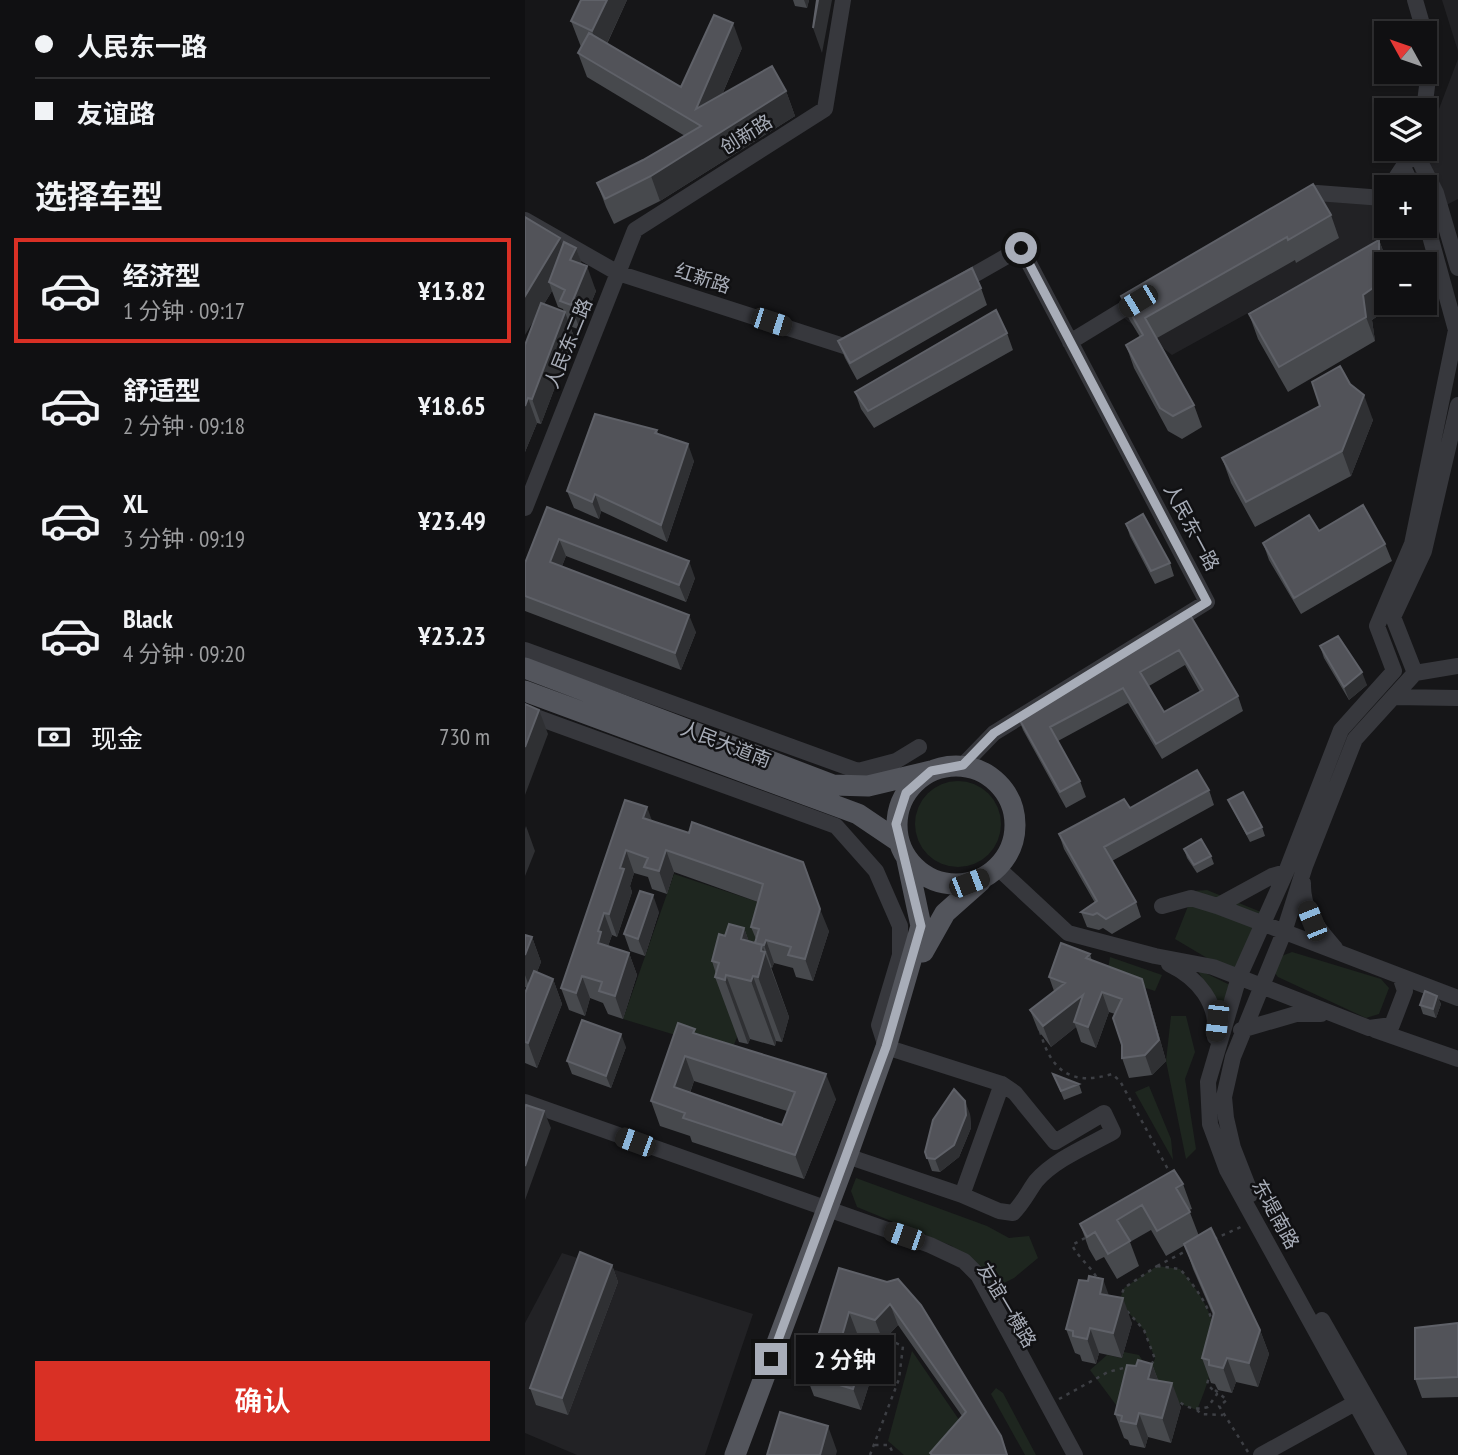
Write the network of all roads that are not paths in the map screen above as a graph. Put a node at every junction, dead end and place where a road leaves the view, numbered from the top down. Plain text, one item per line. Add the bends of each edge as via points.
1 (843, 0) edge
2 (1415, 0) edge
3 (1426, 98) edge
4 (1407, 161) edge
5 (1421, 161) edge
6 (1403, 167) junction
7 (1398, 175) edge
8 (1407, 175) edge
9 (1374, 197) edge
10 (1282, 214) edge
11 (525, 220) edge
12 (1431, 238) edge
13 (1458, 268) edge
14 (618, 273) junction
15 (1153, 292) edge
16 (940, 294) edge
17 (870, 333) edge
18 (1070, 342) junction
19 (1458, 405) edge
20 (525, 508) edge
21 (525, 650) edge
22 (1458, 666) edge
23 (525, 668) edge
24 (1415, 673) junction
25 (525, 691) edge
26 (1393, 697) junction
27 (1458, 698) edge
28 (525, 713) edge
29 (919, 747) dead end
30 (963, 765) junction
31 (931, 771) junction
32 (902, 850) junction
33 (1305, 866) junction
34 (992, 872) junction
35 (1286, 872) junction
36 (1162, 905) dead end
37 (1217, 906) junction
38 (1263, 923) junction
39 (1284, 932) junction
40 (1335, 949) junction
41 (1155, 956) junction
42 (1400, 976) junction
43 (1239, 977) junction
44 (1262, 986) junction
45 (1458, 998) edge
46 (1331, 1013) junction
47 (1369, 1028) junction
48 (1241, 1030) junction
49 (887, 1043) junction
50 (1213, 1056) junction
51 (1458, 1059) edge
52 (1002, 1084) junction
53 (525, 1102) edge
54 (847, 1156) junction
55 (962, 1195) junction
56 (826, 1213) junction
57 (1361, 1401) junction
58 (735, 1455) edge
59 (1067, 1455) edge
60 (1075, 1455) edge
61 (1261, 1455) edge
62 (1384, 1455) edge
63 (1399, 1455) edge

1 - 14 street, 创新路 via 825,109 635,230
2 - 3 street via 1431,55
4 - 6 street
5 - 13 street via 1436,193
6 - 7 street
6 - 8 street
9 - 10 street via 1317,193
11 - 14 street, 红新路
12 - 35 street, 东堤南路 via 1456,330 1412,544 1377,626 1394,671 1341,730
14 - 17 street, 红新路 via 847,346
14 - 20 street, 人民东二路
15 - 18 street
16 - 18 street, 人民东一路 via 1021,248
18 - 30 street, 人民东一路 via 1207,602 994,733
19 - 24 street via 1424,551 1393,617
21 - 29 street via 858,771 896,761
22 - 24 street
23 - 31 main road, 人民大道南 via 833,785 868,786
24 - 26 street, 东堤南路
25 - 32 main road, 人民大道南 via 858,814
26 - 27 street
26 - 33 street, 东堤南路 via 1355,739
28 - 49 street via 836,826 876,871 900,926 900,955 879,1024
30 - 31 main road
30 - 34 main road via 997,781 1015,815 1009,852
31 - 32 main road via 906,793 896,824
32 - 34 main road via 935,881 969,883
32 - 49 main road via 921,926
33 - 39 street, 东堤南路
33 - 40 street via 1303,899 1312,921
34 - 41 street via 1068,933
34 - 49 main road via 944,913 932,932
35 - 37 street
35 - 38 street, 东堤南路
36 - 37 street via 1191,898
37 - 38 street
38 - 39 street
38 - 43 street, 东堤南路
39 - 40 street
39 - 44 street, 东堤南路
40 - 42 street
41 - 43 street
41 - 50 street via 1191,975 1208,1000 1217,1021
42 - 45 street
42 - 47 street via 1405,991 1397,1017 1392,1025
43 - 44 street
43 - 50 street, 东堤南路
44 - 46 street
44 - 48 street, 东堤南路
46 - 47 street
46 - 48 street via 1296,1014
47 - 51 street
48 - 57 street, 东堤南路 via 1224,1097 1233,1148 1255,1201
49 - 52 street
49 - 54 main road
50 - 57 street, 东堤南路 via 1208,1082 1210,1124 1227,1170
52 - 55 street
52 - 55 street via 1015,1093 1055,1142 1104,1113 1113,1132 1050,1168 1013,1213 999,1212
53 - 56 street, 友谊一横路
54 - 55 street
54 - 56 main road
56 - 58 main road
56 - 59 street, 友谊一横路 via 936,1253 961,1267
56 - 60 street, 友谊一横路 via 930,1245 964,1261 978,1275
57 - 61 street
57 - 62 street, 东堤南路
57 - 63 street

